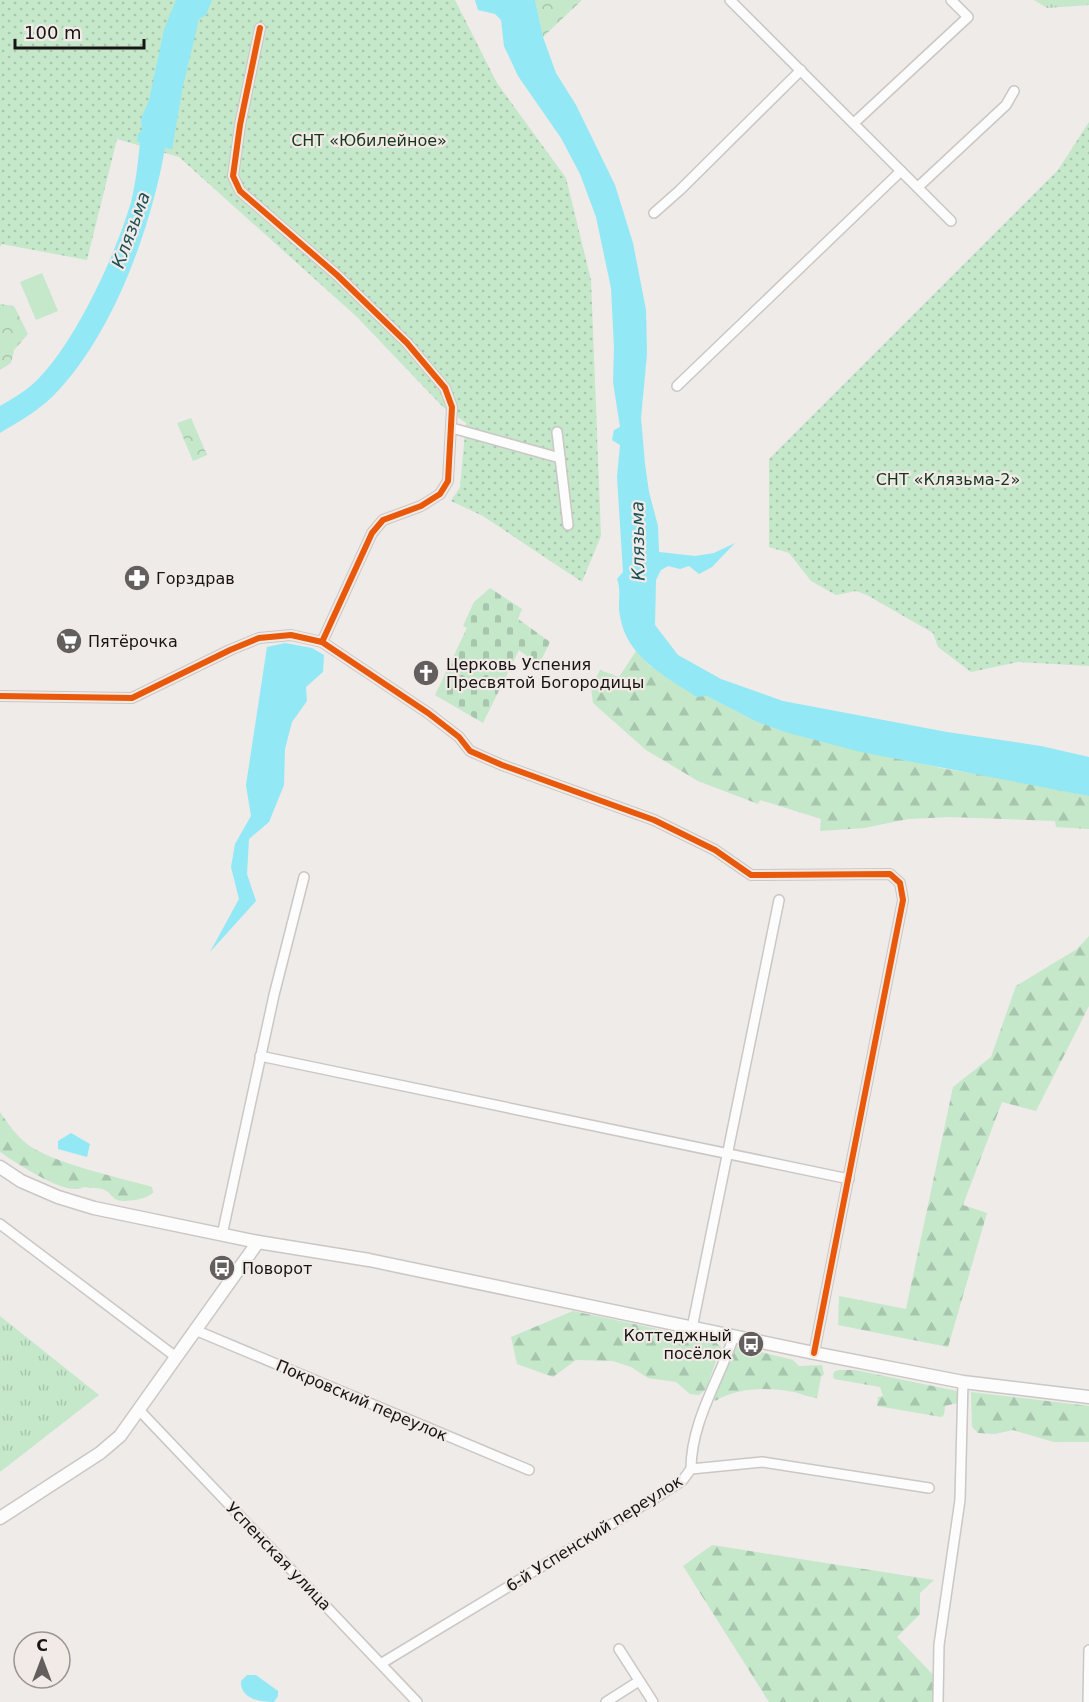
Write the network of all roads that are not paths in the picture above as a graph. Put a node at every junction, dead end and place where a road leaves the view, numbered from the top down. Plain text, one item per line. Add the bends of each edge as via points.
1 (730, 0) edge
2 (951, 0) edge
3 (260, 28) dead end
4 (801, 70) junction
5 (1014, 91) dead end
6 (854, 123) junction
7 (901, 171) junction
8 (918, 188) junction
9 (654, 213) dead end
10 (951, 221) dead end
11 (677, 386) dead end
12 (452, 428) junction
13 (556, 432) dead end
14 (560, 458) junction
15 (568, 525) dead end
16 (322, 642) junction
17 (0, 696) edge
18 (304, 877) dead end
19 (779, 900) dead end
20 (260, 1056) junction
21 (727, 1154) junction
22 (0, 1167) edge
23 (849, 1179) junction
24 (0, 1224) edge
25 (222, 1234) junction
26 (258, 1242) junction
27 (692, 1328) junction
28 (195, 1330) junction
29 (734, 1336) junction
30 (814, 1353) junction
31 (176, 1357) junction
32 (963, 1382) junction
33 (1089, 1397) edge
34 (140, 1410) junction
35 (691, 1469) junction
36 (529, 1470) dead end
37 (928, 1488) dead end
38 (0, 1518) edge
39 (619, 1649) dead end
40 (1089, 1650) edge
41 (382, 1663) junction
42 (639, 1681) junction
43 (417, 1702) edge
44 (606, 1702) edge
45 (653, 1702) edge
46 (938, 1702) edge
47 (1088, 1702) edge

1 - 4 street
2 - 6 street via 968,17
3 - 12 street via 233,176 240,191 337,275 407,344 445,388 452,407
4 - 6 street
4 - 9 street
5 - 8 street via 1006,105
6 - 7 street
7 - 8 street
7 - 11 street
8 - 10 street
12 - 14 street
12 - 16 street via 448,481 440,494 421,506 383,520 372,532
13 - 14 street
14 - 15 street
16 - 17 street via 291,635 259,638 132,698
16 - 23 street via 428,713 459,737 470,751 654,820 715,850 751,876 890,874 900,883 903,900
18 - 20 street
19 - 21 street
20 - 21 street
20 - 25 street
21 - 23 street
21 - 27 street
22 - 25 main road via 58,1197
23 - 30 street
24 - 31 street
25 - 26 main road
26 - 27 main road via 369,1260
26 - 28 main road
27 - 29 main road
28 - 31 main road
28 - 36 street, Покровский переулок
29 - 30 main road
29 - 35 street via 698,1426
30 - 32 main road
31 - 34 main road
32 - 33 main road
32 - 46 street via 960,1500 939,1645
34 - 38 main road via 111,1445
34 - 41 street, Успенская улица
35 - 37 street, 6-й Успенский переулок via 762,1462
35 - 41 street, 6-й Успенский переулок via 660,1495
39 - 42 street
40 - 47 street
41 - 43 street, Успенская улица
42 - 44 street
42 - 45 street

